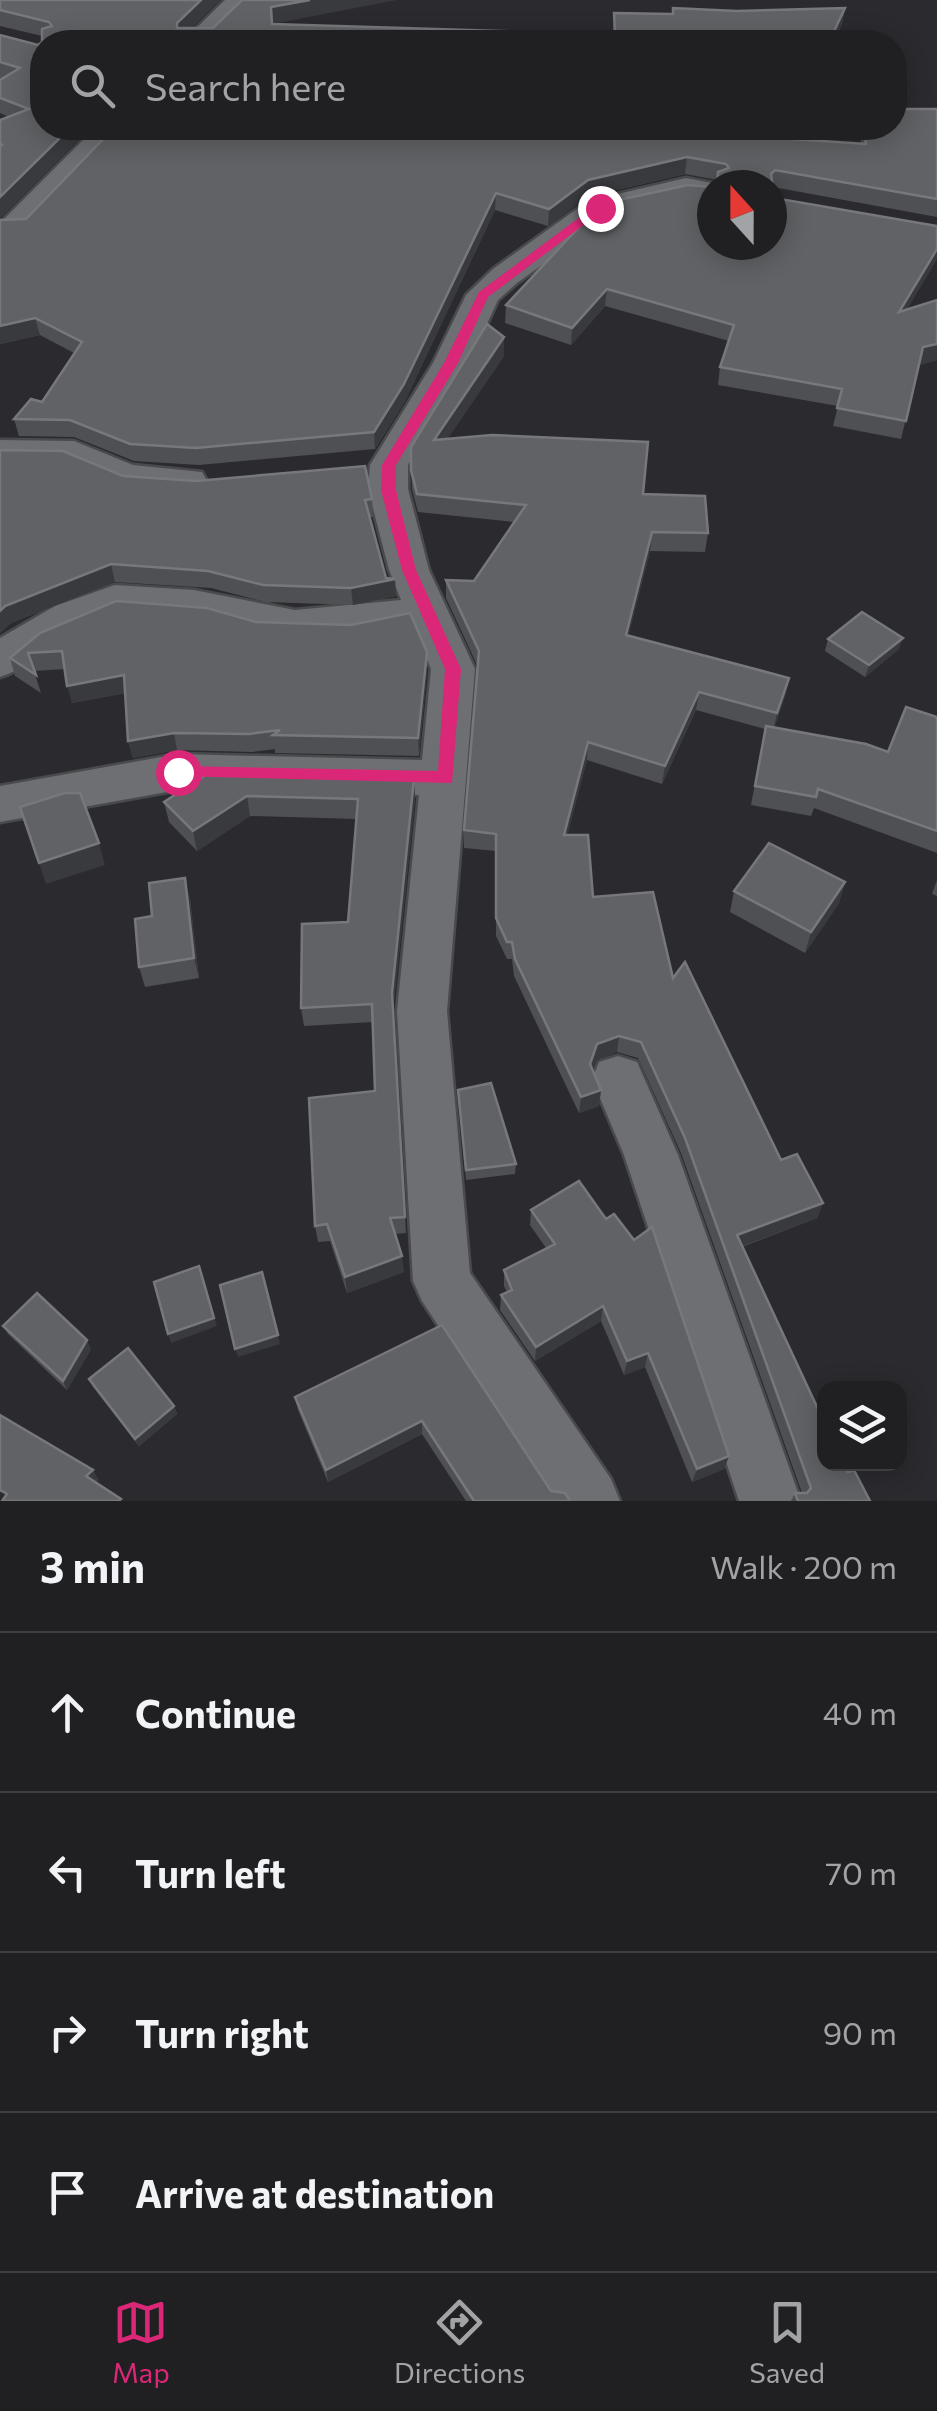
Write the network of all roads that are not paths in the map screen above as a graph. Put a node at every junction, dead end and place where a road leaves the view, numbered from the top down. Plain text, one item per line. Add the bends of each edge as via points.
1 (241, 0) edge
2 (209, 30) edge
3 (100, 140) edge
4 (697, 190) edge
5 (15, 227) edge
6 (0, 452) edge
7 (218, 480) edge
8 (426, 609) junction
9 (0, 661) edge
10 (446, 778) junction
11 (0, 804) edge
12 (618, 1079) dead end
13 (589, 1501) edge
14 (770, 1501) edge

1 - 2 street
3 - 5 street
4 - 8 street via 600,208 483,295 451,363 370,467 388,490
6 - 7 street via 74,454 127,477
8 - 9 street via 353,624 259,621 210,607 116,600 28,637
8 - 10 street via 453,669
10 - 11 street via 178,772
10 - 13 street via 422,1011 442,1281
12 - 14 street

